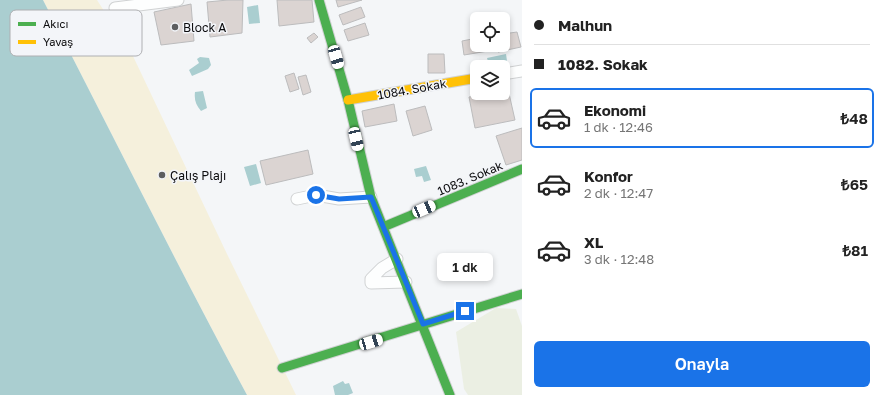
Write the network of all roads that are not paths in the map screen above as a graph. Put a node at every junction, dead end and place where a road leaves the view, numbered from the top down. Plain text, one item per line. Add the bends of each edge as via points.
1 (178, 0) edge
2 (319, 0) edge
3 (115, 8) dead end
4 (522, 70) edge
5 (510, 73) edge
6 (470, 79) edge
7 (348, 100) junction
8 (522, 169) edge
9 (371, 197) junction
10 (297, 199) dead end
11 (383, 227) junction
12 (397, 259) junction
13 (406, 282) junction
14 (522, 294) edge
15 (423, 324) junction
16 (282, 368) dead end
17 (450, 395) edge

1 - 3 street
2 - 7 street
4 - 5 street
6 - 7 street, 1084. Sokak
7 - 9 street
8 - 11 street, 1083. Sokak
9 - 10 street via 339,199 316,195
9 - 11 street
11 - 12 street
12 - 13 street
12 - 13 street via 382,268 371,279 371,283
13 - 15 street
14 - 15 street
15 - 16 street
15 - 17 street

